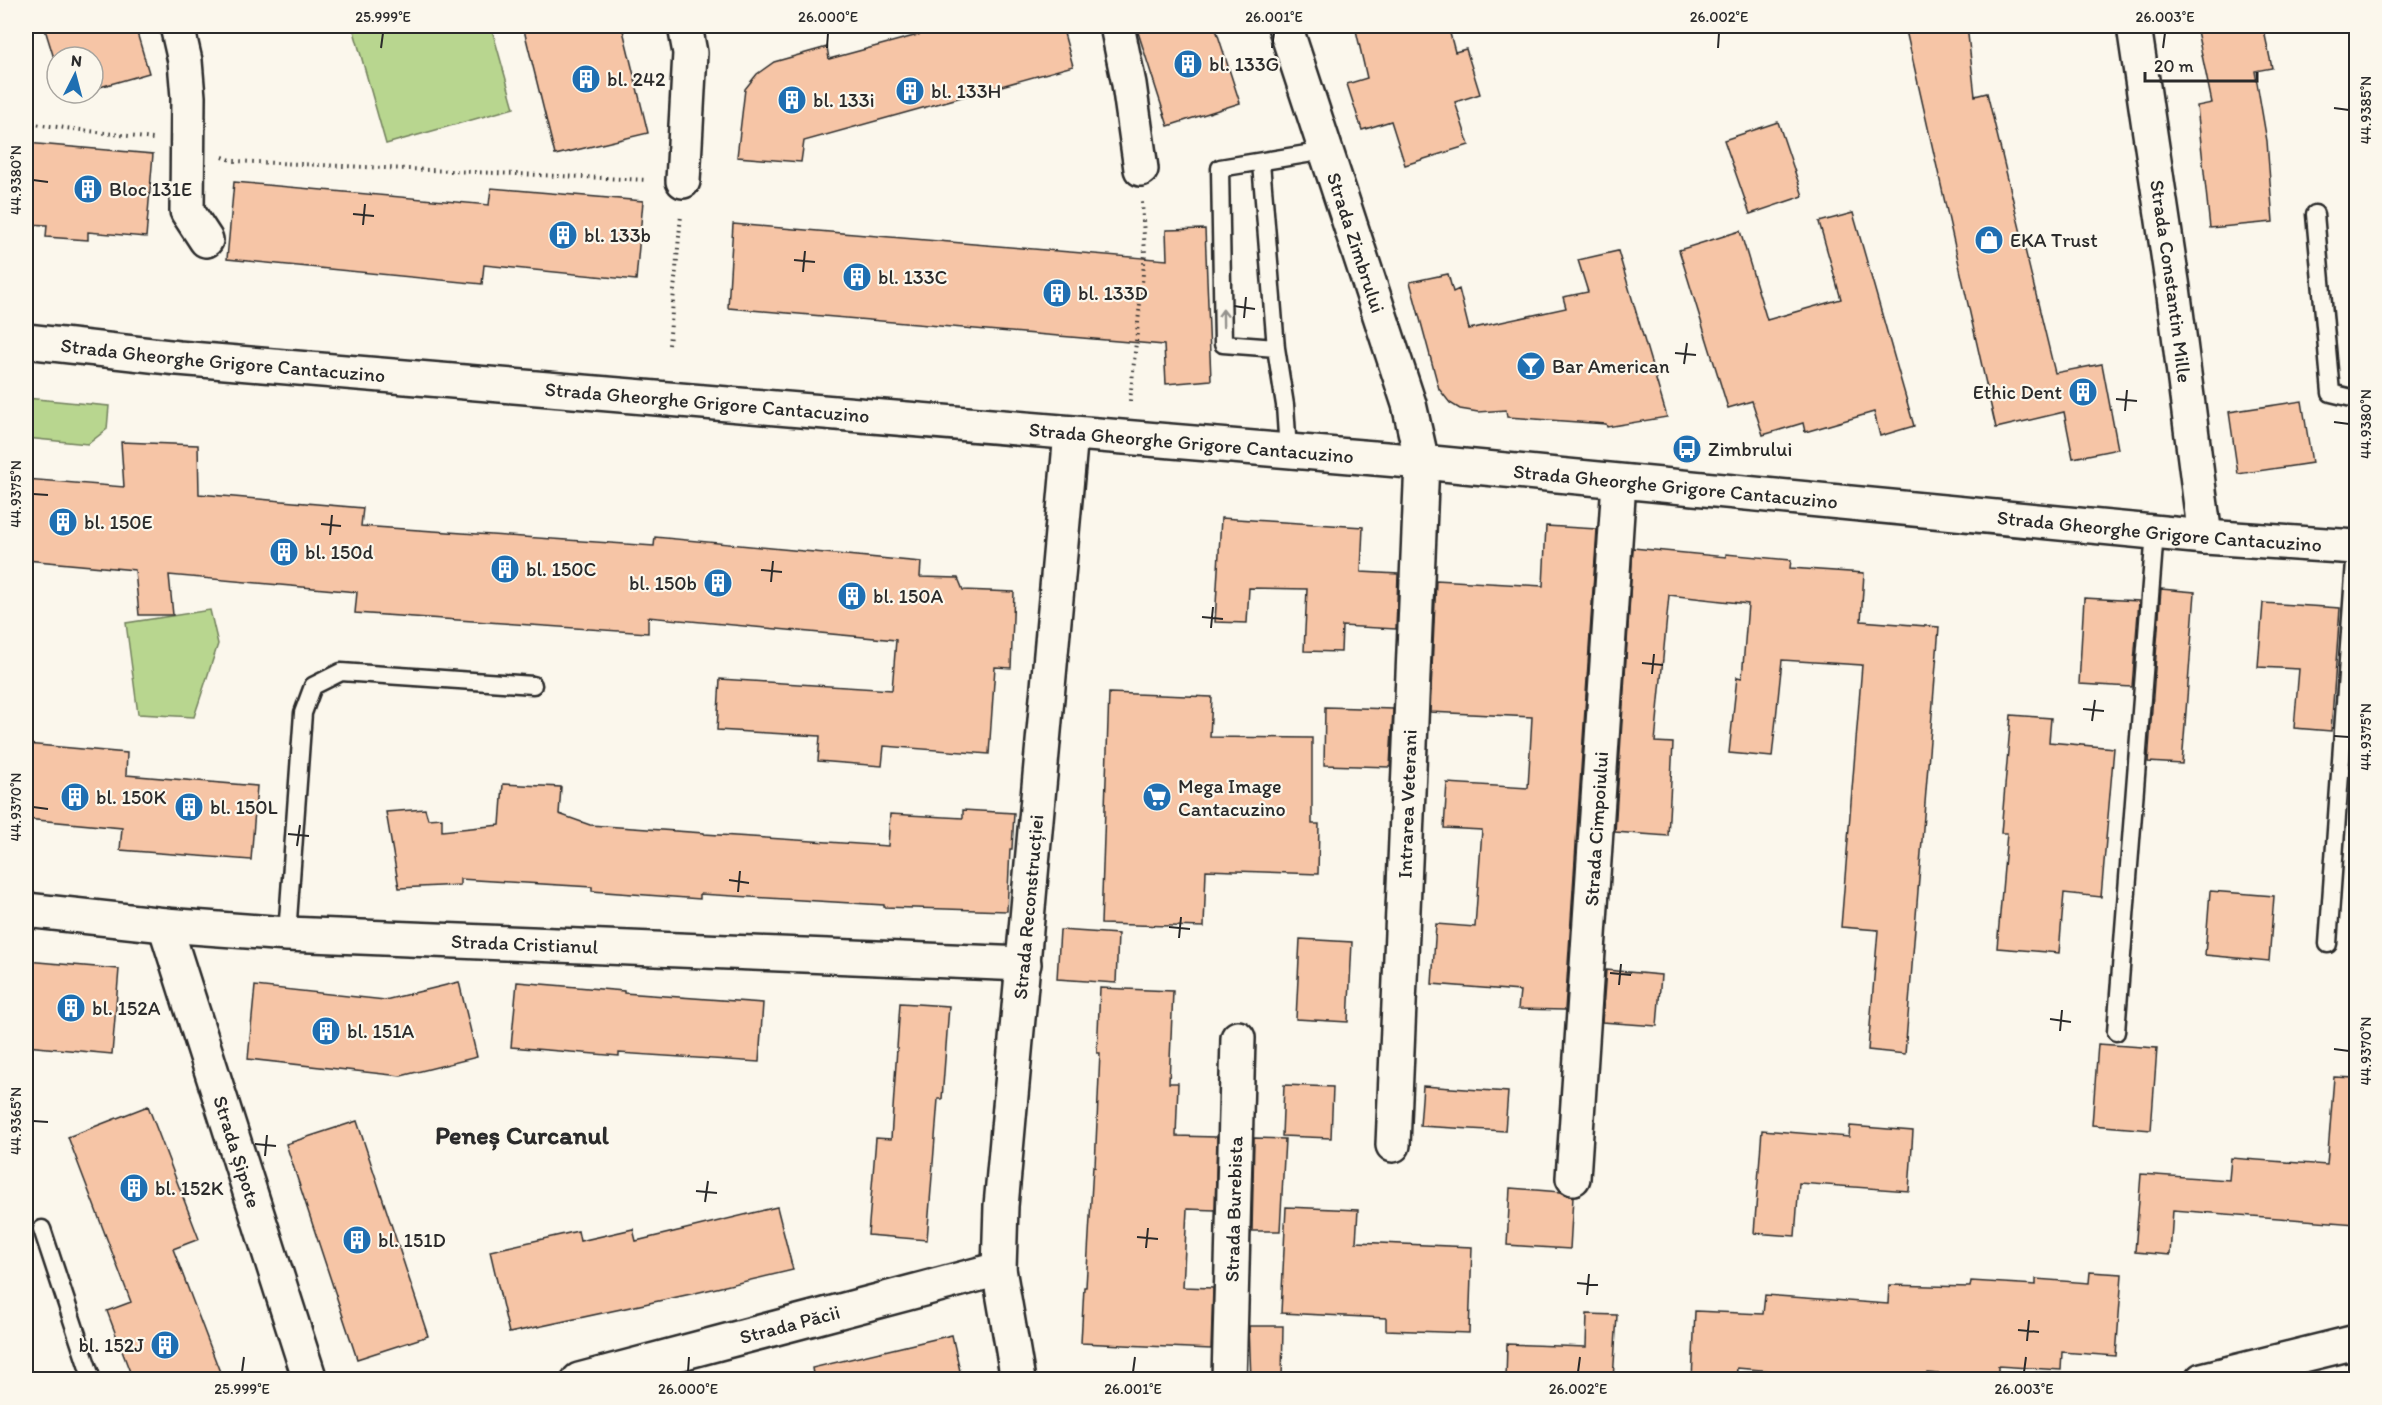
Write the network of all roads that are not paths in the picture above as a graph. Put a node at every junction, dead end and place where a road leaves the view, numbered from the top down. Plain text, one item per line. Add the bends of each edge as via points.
1 (177, 26) edge
2 (685, 26) edge
3 (1117, 26) edge
4 (1285, 26) edge
5 (2134, 26) edge
6 (1325, 151) junction
7 (1260, 163) junction
8 (1141, 169) road end
9 (683, 181) road end
10 (2315, 214) dead end
11 (206, 240) dead end
12 (26, 341) edge
13 (1276, 348) junction
14 (2356, 399) edge
15 (1071, 434) junction
16 (1288, 451) junction
17 (1422, 462) junction
18 (1619, 482) junction
19 (2155, 532) junction
20 (2205, 537) junction
21 (2356, 547) edge
22 (532, 685) dead end
23 (26, 910) edge
24 (165, 925) junction
25 (287, 934) junction
26 (2328, 944) dead end
27 (1024, 964) junction
28 (2116, 1032) dead end
29 (1238, 1038) dead end
30 (1393, 1145) dead end
31 (1574, 1178) dead end
32 (42, 1229) dead end
33 (999, 1269) junction
34 (2356, 1342) edge
35 (92, 1380) edge
36 (310, 1380) edge
37 (579, 1380) edge
38 (1018, 1380) edge
39 (1229, 1380) edge
40 (2202, 1380) edge

1 - 11 street via 185,61 187,211
2 - 9 street via 690,53
3 - 8 street
4 - 6 street, Strada Zimbrului
5 - 20 street, Strada Constantin Mille
6 - 7 lane
6 - 17 street, Strada Zimbrului via 1409,404
7 - 13 lane
13 -> 7 lane via 1223,344 1220,168
10 - 14 lane via 2331,393
12 - 15 street, Strada Gheorghe Grigore Cantacuzino via 178,358
13 - 16 lane
15 - 16 street, Strada Gheorghe Grigore Cantacuzino
15 - 27 street, Strada Reconstrucției
16 - 17 street, Strada Gheorghe Grigore Cantacuzino
17 - 18 street, Strada Gheorghe Grigore Cantacuzino
17 - 30 street, Intrarea Veterani
18 - 19 street, Strada Gheorghe Grigore Cantacuzino
18 - 31 street, Strada Cimpoiului
19 - 20 street, Strada Gheorghe Grigore Cantacuzino
19 - 28 lane
20 - 21 street, Strada Gheorghe Grigore Cantacuzino
21 - 26 lane
22 - 25 lane via 341,672 313,686 303,713
23 - 24 street, Strada Cristianul
24 - 25 street, Strada Cristianul
24 - 36 street, Strada Șipote
25 - 27 street, Strada Cristianul
27 - 33 street, Strada Reconstrucției via 1001,1206
29 - 39 street, Strada Burebista
32 - 35 lane
33 - 37 street, Strada Păcii
33 - 38 street, Strada Reconstrucției
34 - 40 street

